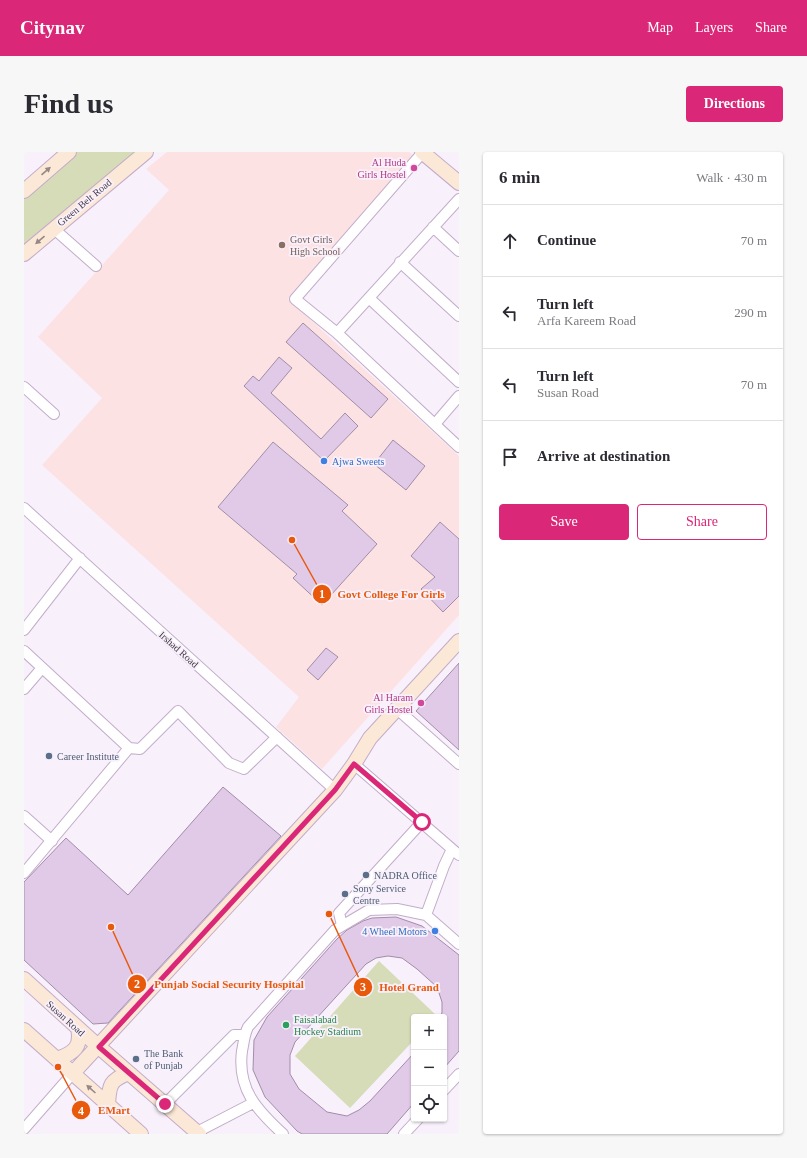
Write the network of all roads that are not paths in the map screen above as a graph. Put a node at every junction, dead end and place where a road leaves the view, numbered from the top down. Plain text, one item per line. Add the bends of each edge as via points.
1 (69, 152) edge
2 (146, 152) edge
3 (422, 152) edge
4 (459, 183) edge
5 (24, 191) edge
6 (459, 199) edge
7 (433, 227) junction
8 (53, 228) junction
9 (459, 251) edge
10 (24, 254) edge
11 (400, 262) junction
12 (96, 266) dead end
13 (369, 298) junction
14 (459, 316) edge
15 (337, 333) junction
16 (459, 382) edge
17 (24, 387) edge
18 (459, 396) edge
19 (54, 414) dead end
20 (434, 424) junction
21 (459, 447) edge
22 (24, 508) edge
23 (80, 558) junction
24 (25, 625) edge
25 (459, 641) edge
26 (24, 651) edge
27 (42, 668) junction
28 (24, 689) edge
29 (397, 709) junction
30 (277, 737) junction
31 (129, 748) junction
32 (354, 764) junction
33 (459, 764) edge
34 (335, 790) junction
35 (24, 816) edge
36 (422, 822) junction
37 (52, 841) junction
38 (456, 852) edge
39 (24, 873) edge
40 (426, 915) junction
41 (342, 925) junction
42 (459, 944) edge
43 (24, 980) edge
44 (78, 1028) junction
45 (24, 1030) edge
46 (245, 1034) junction
47 (99, 1047) junction
48 (57, 1059) junction
49 (73, 1073) junction
50 (129, 1073) junction
51 (459, 1074) edge
52 (447, 1087) edge
53 (253, 1103) junction
54 (165, 1104) junction
55 (108, 1105) junction
56 (415, 1122) edge
57 (24, 1129) edge
58 (198, 1133) edge
59 (141, 1134) edge
60 (283, 1134) edge
61 (404, 1134) edge

5 -> 1 street
2 - 8 street, Green Belt Road
3 - 4 street
3 - 15 street via 295,298
6 - 7 street
7 - 9 street
7 - 11 street
8 -> 10 street, Green Belt Road
8 - 12 street
11 - 13 street
11 - 14 street
13 - 15 street
13 - 16 street
15 - 20 street
17 - 19 street
18 - 20 street
20 - 21 street
22 - 23 street, Irshad Road
23 - 24 street
23 - 30 street, Irshad Road
25 - 29 street
26 - 27 street
27 - 28 street
27 - 31 street
29 - 32 street via 370,738
29 - 33 street
30 - 31 street via 244,769 229,763 178,710 140,749
30 - 34 street, Irshad Road
31 - 37 street
32 - 34 street
32 - 36 street
34 - 47 street
35 - 37 street
36 - 38 street
36 - 41 street via 339,913
37 - 39 street
38 - 40 street via 444,866
40 - 41 street via 397,909 368,910
40 - 42 street
41 - 46 street via 248,1027
43 - 44 street, Susan Road
44 - 47 street, Susan Road
44 - 48 street via 80,1037 76,1048 68,1055
45 - 48 street
46 - 53 street via 241,1060 243,1080
46 - 54 street via 234,1034
47 - 49 street
47 - 50 street, Susan Road
48 - 49 street
55 -> 49 street
49 - 57 street
50 - 54 street, Susan Road
50 - 55 street via 117,1077 112,1082
51 - 52 street
53 - 58 street
53 - 60 street
54 - 58 street, Susan Road
55 - 59 street
56 - 61 street

